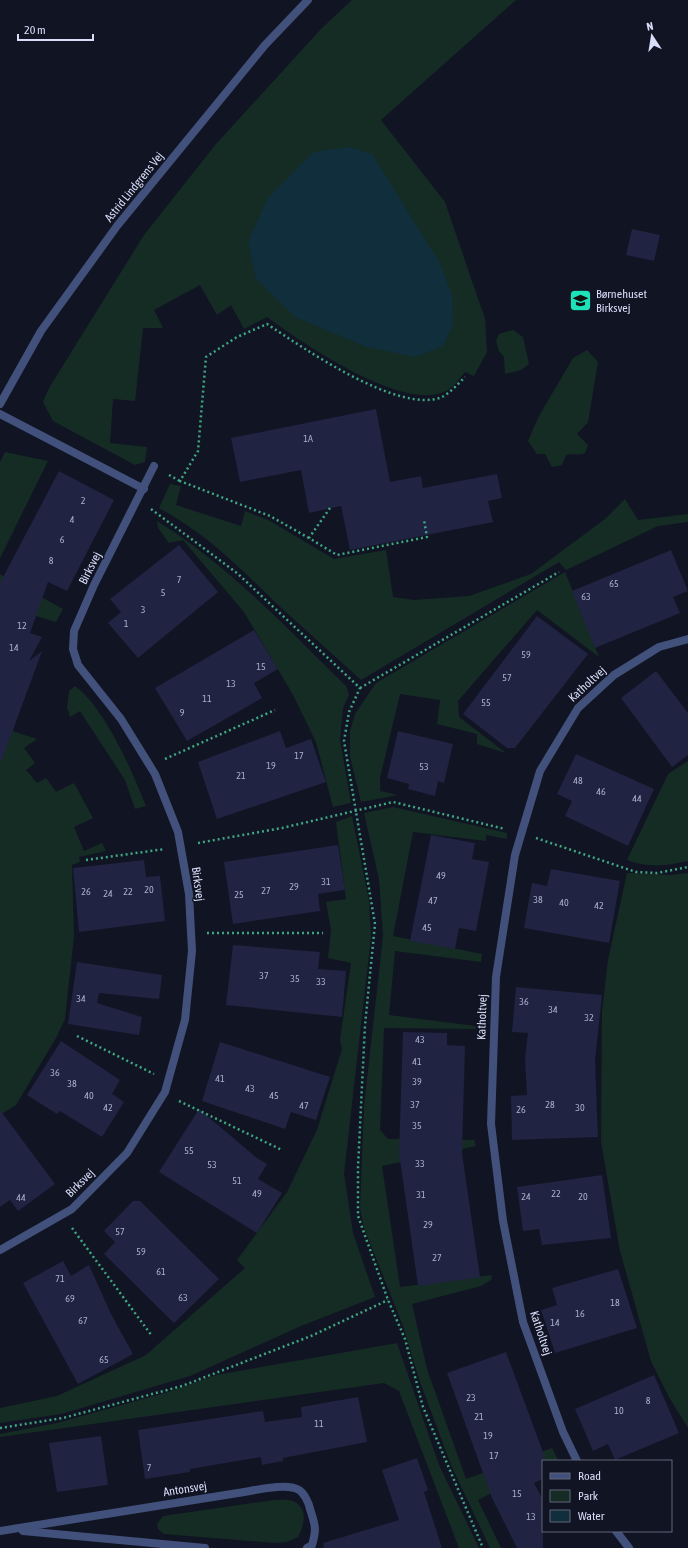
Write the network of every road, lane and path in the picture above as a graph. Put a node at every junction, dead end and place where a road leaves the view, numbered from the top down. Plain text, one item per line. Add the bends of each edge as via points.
1 (308, 0) edge
2 (465, 377) dead end
3 (0, 404) edge
4 (0, 414) edge
5 (200, 424) junction
6 (204, 426) dead end
7 (154, 466) dead end
8 (144, 489) junction
9 (138, 500) junction
10 (330, 508) dead end
11 (424, 520) dead end
12 (309, 538) junction
13 (559, 572) dead end
14 (688, 639) edge
15 (360, 688) junction
16 (275, 710) dead end
17 (150, 766) junction
18 (354, 809) junction
19 (522, 834) junction
20 (180, 847) junction
21 (86, 860) dead end
22 (688, 867) edge
23 (191, 933) junction
24 (323, 933) dead end
25 (77, 1036) dead end
26 (168, 1081) junction
27 (164, 1094) junction
28 (282, 1150) dead end
29 (62, 1215) junction
30 (0, 1250) edge
31 (388, 1300) junction
32 (152, 1336) dead end
33 (0, 1428) edge
34 (577, 1460) edge
35 (10, 1530) junction
36 (0, 1531) edge
37 (617, 1532) edge
38 (205, 1548) edge
39 (307, 1548) edge
40 (483, 1548) edge
41 (629, 1548) edge

1 - 3 street, Astrid Lindgrens Vej via 265,46 117,226 41,331
2 - 5 path via 442,397 413,399 369,385 326,362 267,324 236,337 206,357
4 - 8 street
5 - 6 path
5 - 12 path via 198,451 180,482 270,516
7 - 8 street, Birksvej
8 - 9 street, Birksvej
9 - 15 path via 237,573
9 - 17 street, Birksvej via 94,585 74,631 73,648 78,665 121,719
10 - 12 path
11 - 12 path via 427,537 337,555
13 - 15 path
14 - 19 street, Katholtvej via 659,647 614,675 578,708 540,770
15 - 18 path via 349,712 344,741
16 - 17 path
17 - 20 street, Birksvej via 178,832
18 - 19 path via 392,802
18 - 20 path via 282,828
18 - 31 path via 375,924 365,1025 358,1216
19 - 22 path via 636,872 657,872
19 - 34 street, Katholtvej via 516,855 496,977 491,1124 503,1221 523,1322 563,1432
20 - 21 path
20 - 23 street, Birksvej via 189,894
23 - 24 path
23 - 26 street, Birksvej via 192,951 185,1020
25 - 26 path
26 - 27 street, Birksvej
27 - 28 path
27 - 29 street, Birksvej via 127,1153 72,1209
29 - 30 street, Birksvej
29 - 32 path
31 - 33 path via 311,1336 182,1386 62,1418
31 - 40 path via 405,1339 423,1407
35 - 36 street, Antonsvej
35 - 38 street, Antonsvej
35 - 39 street, Antonsvej via 277,1487 292,1487 300,1491 309,1504 316,1529 312,1545
37 - 41 street

